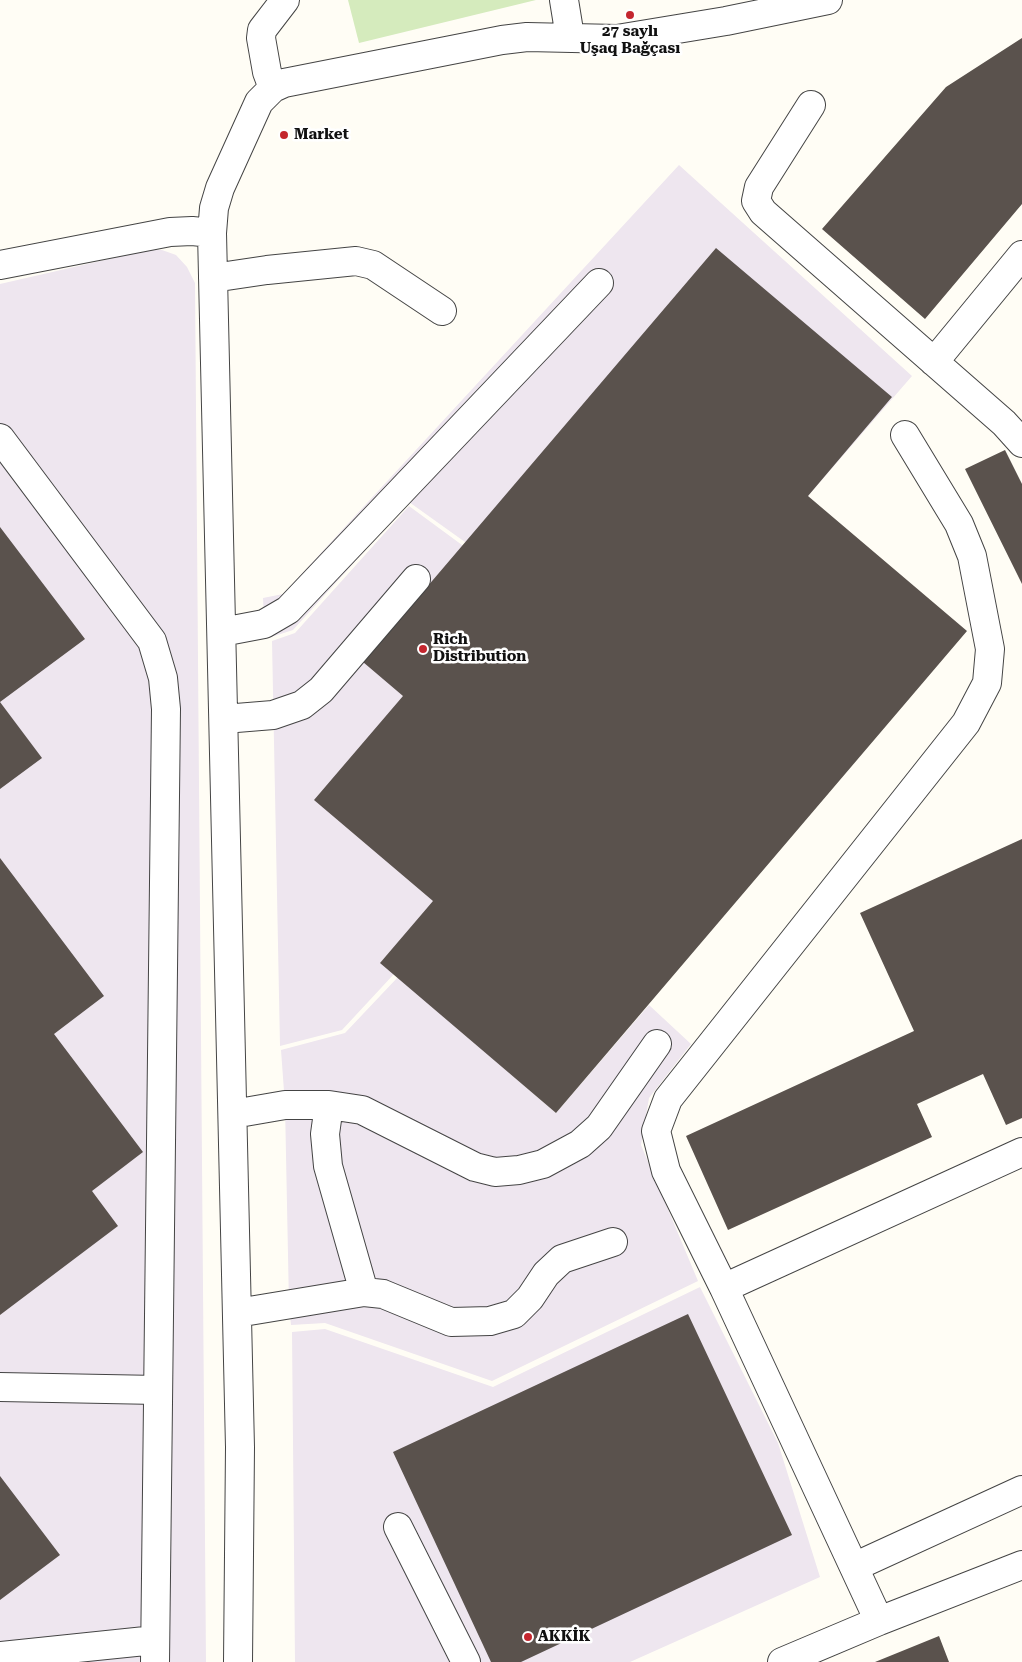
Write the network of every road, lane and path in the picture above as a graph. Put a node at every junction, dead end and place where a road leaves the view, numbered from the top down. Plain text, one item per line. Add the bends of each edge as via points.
1 (285, 0) edge
2 (564, 0) edge
3 (828, 0) edge
4 (570, 37) junction
5 (273, 88) junction
6 (812, 105) dead end
7 (212, 233) junction
8 (1022, 255) edge
9 (0, 265) edge
10 (214, 278) junction
11 (598, 283) dead end
12 (442, 311) dead end
13 (934, 362) junction
14 (905, 435) dead end
15 (0, 438) edge
16 (1022, 443) edge
17 (416, 579) dead end
18 (222, 632) junction
19 (224, 719) junction
20 (657, 1044) dead end
21 (329, 1104) junction
22 (233, 1114) junction
23 (1022, 1152) edge
24 (613, 1242) dead end
25 (724, 1288) junction
26 (364, 1292) junction
27 (237, 1313) junction
28 (0, 1386) edge
29 (158, 1390) junction
30 (1022, 1490) edge
31 (398, 1527) dead end
32 (1022, 1565) edge
33 (854, 1566) junction
34 (879, 1621) junction
35 (155, 1651) edge
36 (0, 1656) edge
37 (238, 1662) edge
38 (466, 1662) edge
39 (782, 1662) edge

1 - 5 street via 262,30 267,72
2 - 4 street
3 - 4 street via 641,36 617,39
4 - 5 street via 502,40 284,83
5 - 7 street via 259,102 220,188
6 - 13 street via 759,187 756,201 763,212
7 - 9 street via 170,232
7 - 10 street
8 - 13 street
10 - 12 street via 356,260 373,265
10 - 18 street
11 - 18 street via 288,610 264,624
13 - 16 street via 1004,423
14 - 25 street via 959,524 972,556 990,649 987,683 966,723 668,1099 656,1131 666,1171
15 - 29 street via 152,641 163,678 166,709
17 - 19 street via 321,690 302,704 273,715
18 - 19 street
19 - 22 street
20 - 21 street via 599,1127 580,1144 543,1164 519,1170 495,1172 475,1167 362,1110
21 - 22 street via 285,1105
21 - 26 street via 325,1134 328,1166
22 - 27 street
23 - 25 street
24 - 26 street via 562,1259 514,1314 490,1321 451,1322 382,1294
25 - 33 street
26 - 27 street
27 - 37 street via 240,1447
28 - 29 street
29 - 35 street
30 - 33 street
31 - 38 street
32 - 34 street
33 - 34 street
34 - 39 street
35 - 36 street

